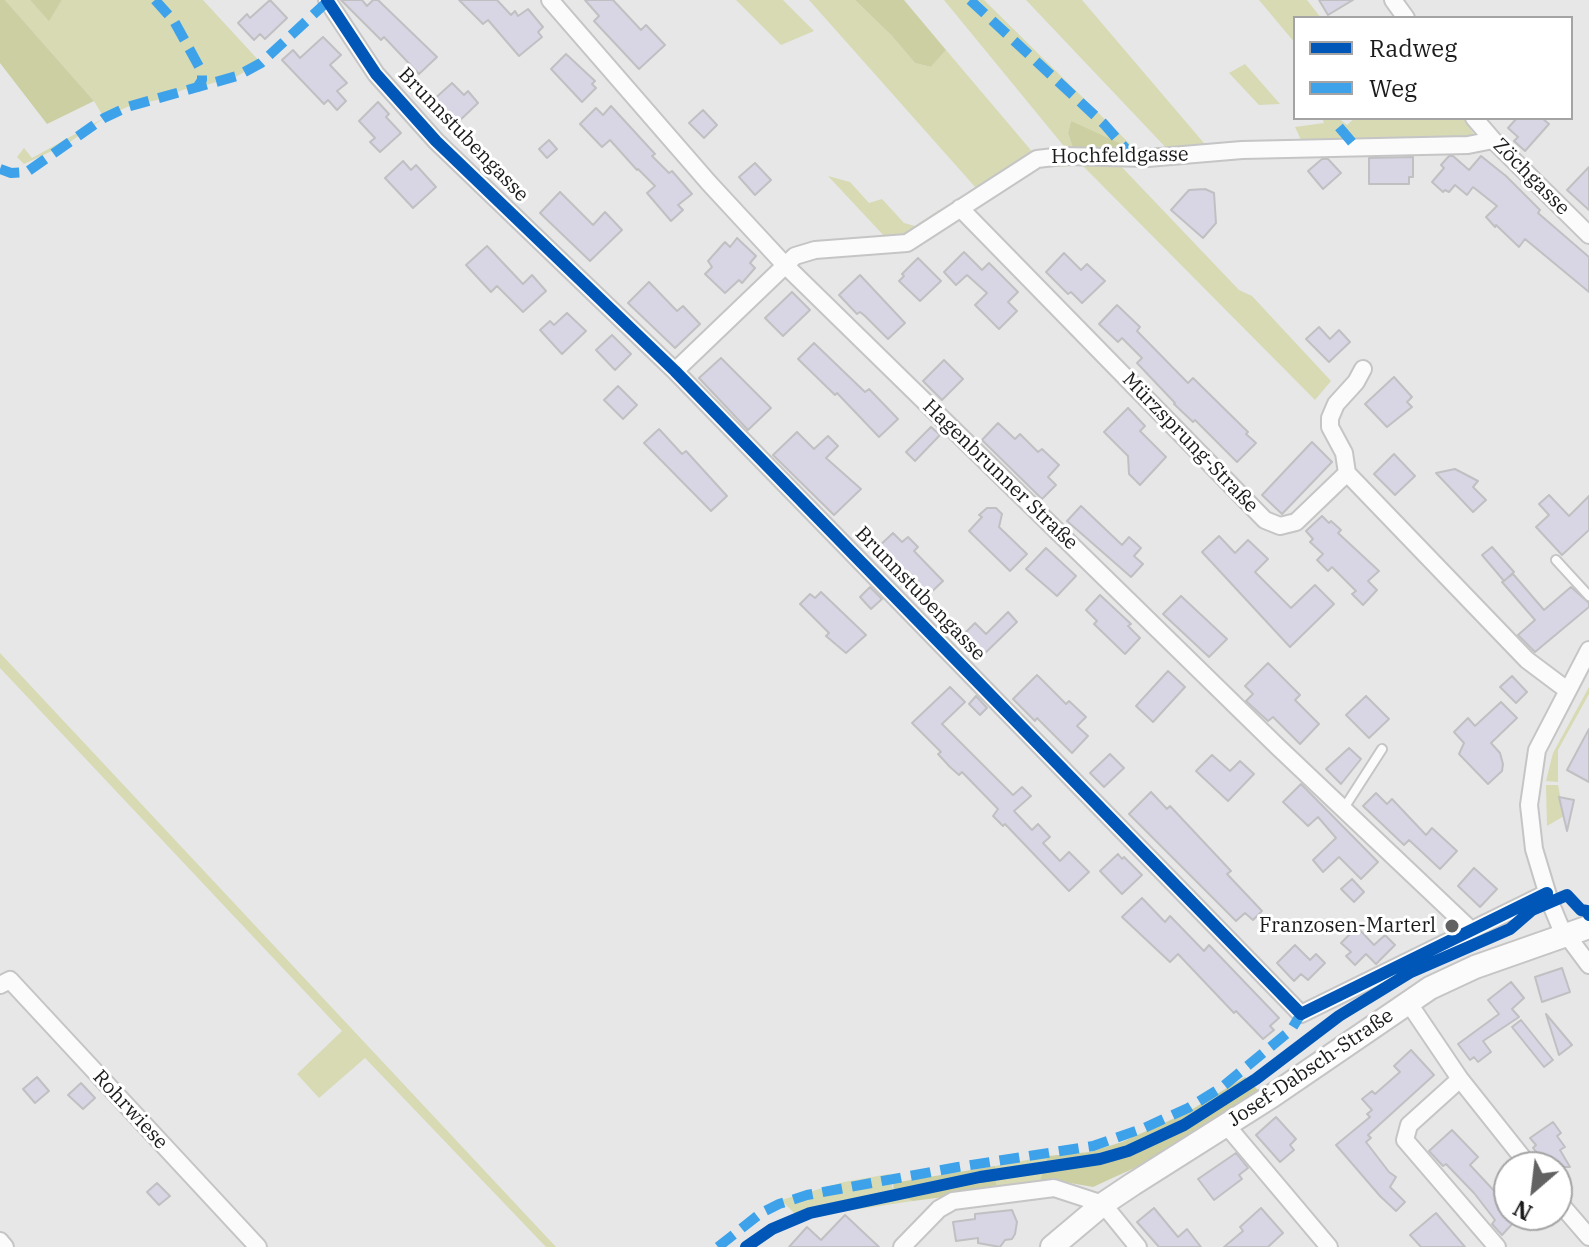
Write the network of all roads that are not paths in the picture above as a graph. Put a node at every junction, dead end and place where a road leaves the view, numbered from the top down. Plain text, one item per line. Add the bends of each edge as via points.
1 (327, 0) edge
2 (550, 0) edge
3 (1476, 120) edge
4 (1493, 140) junction
5 (960, 208) junction
6 (1589, 235) edge
7 (784, 264) junction
8 (1363, 369) dead end
9 (675, 371) junction
10 (1347, 473) junction
11 (1556, 560) dead end
12 (1589, 596) edge
13 (1589, 650) edge
14 (1567, 690) junction
15 (1382, 749) dead end
16 (1343, 809) junction
17 (1547, 893) junction
18 (1589, 927) edge
19 (1470, 929) junction
20 (1565, 934) junction
21 (1589, 965) edge
22 (0, 985) edge
23 (1408, 1002) junction
24 (1460, 1079) junction
25 (1227, 1126) junction
26 (1517, 1151) edge
27 (1103, 1204) junction
28 (1573, 1218) edge
29 (1589, 1237) edge
30 (0, 1241) edge
31 (5, 1247) edge
32 (258, 1247) edge
33 (902, 1247) edge
34 (1052, 1247) edge
35 (1138, 1247) edge
36 (1329, 1247) edge
37 (1497, 1247) edge

1 - 9 street, Brunnstubengasse via 358,50 408,112
2 - 7 street, Hagenbrunner Straße
3 - 4 street, Zöchgasse
4 - 5 street, Hochfeldgasse via 1148,158 1049,157 1026,164
4 - 6 street, Zöchgasse
5 - 7 street, Hochfeldgasse via 907,243 815,250
5 - 10 street, Mürzsprung-Straße via 1265,520 1280,526 1296,522
7 - 9 street, Hochfeldgasse
7 - 16 street, Hagenbrunner Straße
8 - 10 street via 1330,418
9 - 19 street, Brunnstubengasse via 1301,1014
10 - 14 street via 1527,660
11 - 12 lane
13 - 14 street
14 - 17 street via 1537,750 1529,791 1532,837
15 - 16 lane
16 - 19 street, Hagenbrunner Straße
17 - 19 street, Brunnstubengasse
17 - 20 street
18 - 20 main road, Josef-Dabsch-Straße
20 - 21 street
20 - 23 main road, Josef-Dabsch-Straße via 1464,971
22 - 32 street, Rohrwiese via 10,980
23 - 24 street
23 - 25 main road, Josef-Dabsch-Straße
24 - 26 street
24 - 37 street via 1409,1125 1405,1140
25 - 27 main road, Josef-Dabsch-Straße
25 - 36 street
27 - 33 street via 1054,1188 953,1201
27 - 34 main road, Josef-Dabsch-Straße
27 - 35 street
28 - 29 street
30 - 31 street

